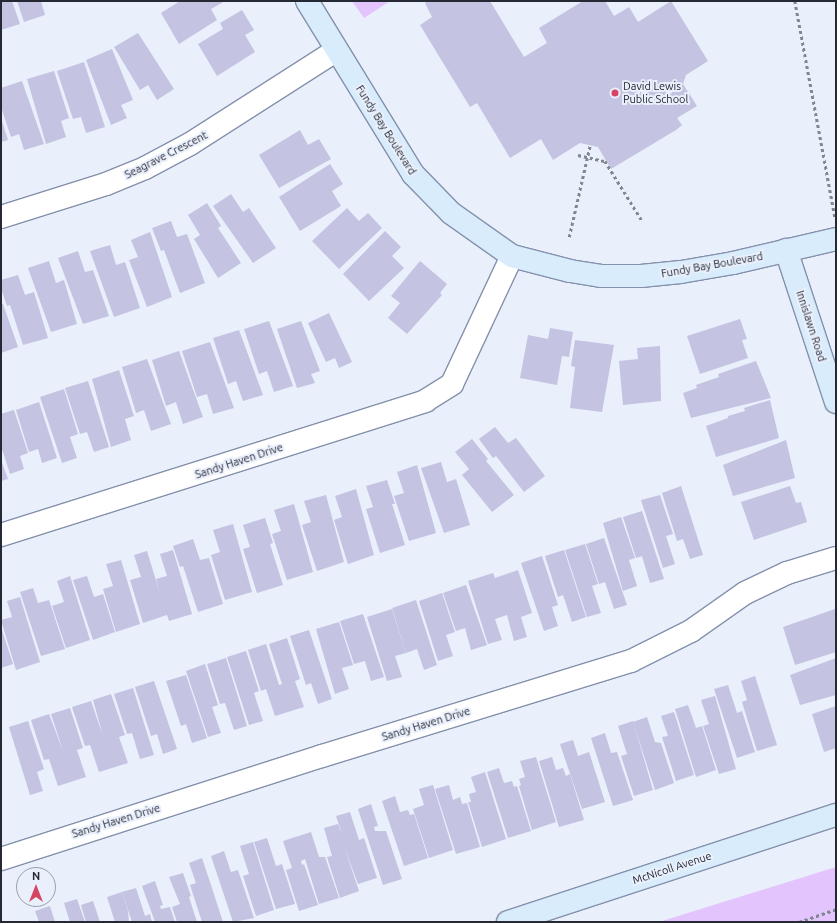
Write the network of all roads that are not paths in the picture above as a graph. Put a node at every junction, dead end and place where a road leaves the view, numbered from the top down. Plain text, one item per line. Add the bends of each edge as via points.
1 (307, 1) edge
2 (337, 50) junction
3 (1, 217) edge
4 (836, 239) edge
5 (786, 250) junction
6 (512, 256) junction
7 (836, 402) edge
8 (1, 535) edge
9 (836, 558) edge
10 (836, 815) edge
11 (1, 859) edge
12 (508, 922) edge

1 - 2 street, Fundy Bay Boulevard
2 - 3 street, Seagrave Crescent via 190,144 145,168 106,184
2 - 6 street, Fundy Bay Boulevard via 413,174 451,213
4 - 5 street, Fundy Bay Boulevard
5 - 6 street, Fundy Bay Boulevard via 681,272 641,276 602,276
5 - 7 street, Innislawn Road
6 - 8 street, Sandy Haven Drive via 452,384 425,401
9 - 11 street, Sandy Haven Drive via 787,573 745,593 691,631 631,661 277,770
10 - 12 street, McNicoll Avenue

